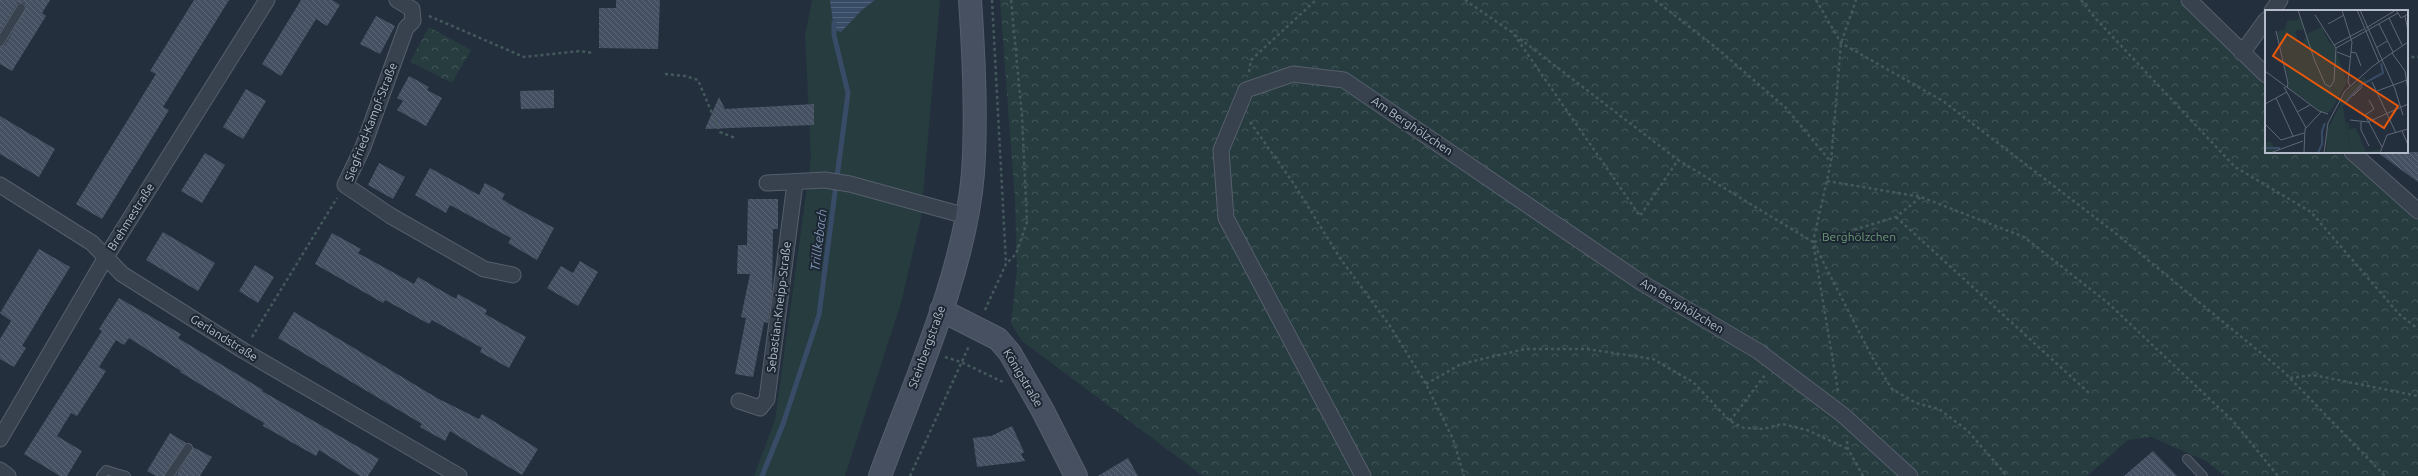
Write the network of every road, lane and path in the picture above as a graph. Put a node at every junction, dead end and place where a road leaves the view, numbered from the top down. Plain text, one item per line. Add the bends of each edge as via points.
1 (267, 0) edge
2 (397, 0) edge
3 (970, 0) edge
4 (992, 0) edge
5 (1010, 0) edge
6 (1316, 0) edge
7 (1465, 0) edge
8 (1655, 0) edge
9 (1816, 0) edge
10 (1856, 0) edge
11 (2081, 0) edge
12 (2189, 0) edge
13 (2280, 0) edge
14 (21, 8) dead end
15 (412, 9) junction
16 (2273, 10) edge
17 (2265, 21) edge
18 (1513, 33) junction
19 (0, 42) edge
20 (1841, 43) junction
21 (592, 53) dead end
22 (2242, 53) junction
23 (2418, 57) edge
24 (2408, 58) edge
25 (665, 74) dead end
26 (2265, 74) edge
27 (1246, 90) junction
28 (1238, 105) junction
29 (736, 138) dead end
30 (2353, 153) edge
31 (1678, 160) junction
32 (1831, 162) junction
33 (1827, 181) junction
34 (767, 183) dead end
35 (795, 183) junction
36 (0, 185) edge
37 (345, 185) junction
38 (1921, 197) junction
39 (2418, 211) edge
40 (966, 216) junction
41 (1896, 217) junction
42 (1813, 242) junction
43 (106, 257) junction
44 (1006, 264) junction
45 (513, 275) dead end
46 (941, 310) junction
47 (977, 327) junction
48 (2418, 328) edge
49 (244, 351) junction
50 (926, 351) junction
51 (961, 362) junction
52 (1774, 364) junction
53 (2290, 378) junction
54 (1426, 384) junction
55 (1009, 385) dead end
56 (1838, 386) dead end
57 (2090, 394) dead end
58 (2418, 396) edge
59 (739, 401) dead end
60 (1730, 421) junction
61 (0, 438) edge
62 (188, 448) dead end
63 (1848, 449) dead end
64 (2187, 459) dead end
65 (0, 470) edge
66 (8, 476) edge
67 (100, 476) edge
68 (126, 476) edge
69 (169, 476) edge
70 (460, 476) edge
71 (880, 476) edge
72 (910, 476) edge
73 (1076, 476) edge
74 (1363, 476) edge
75 (1464, 476) edge
76 (1910, 476) edge
77 (2007, 476) edge
78 (2203, 476) edge
79 (2278, 476) edge
80 (2385, 476) edge

1 - 43 street, Brehmestraße
2 - 15 street
3 - 40 main road, Steinbergstraße via 974,101 973,173
4 - 44 path
5 - 44 path via 1022,116 1027,222 1016,254
6 - 27 path via 1250,60
7 - 18 path
8 - 32 path via 1719,50 1786,108
9 - 20 path
10 - 20 path
11 - 48 path via 2235,167 2311,212 2399,314
12 - 22 street
13 - 16 street
14 - 19 lane
15 - 21 path via 524,57 580,51
15 - 37 street, Siegfried-Kampf-Straße via 413,21 406,28 363,147
17 - 22 street
18 - 31 path
18 - 31 path via 1640,216
20 - 32 path
20 - 53 path via 1943,101 2114,232
22 - 26 street
23 - 24 path
25 - 29 path via 698,80 720,132
27 - 28 street
27 - 52 street, Am Berghölzchen via 1293,74 1344,80 1642,283 1758,351
28 - 54 path via 1294,184 1340,258 1390,326
28 - 74 street via 1221,150 1226,218
30 - 39 street
31 - 42 path
32 - 33 path
33 - 38 path
33 - 42 path
34 - 35 street
35 - 40 street via 825,180 850,184
35 - 59 street, Sebastian-Kneipp-Straße via 767,400 760,408
36 - 43 street, Gerlandstraße via 92,243
37 - 45 street, Siegfried-Kampf-Straße via 391,216 484,269
37 - 49 path
38 - 41 path
38 - 79 path via 2024,237 2108,303 2233,421
40 - 46 main road, Steinbergstraße
41 - 42 path
41 - 57 path
42 - 56 path
42 - 77 path via 1872,357 1892,389 1916,402 1939,409 1968,431
43 - 49 street, Gerlandstraße via 122,274
43 - 61 street, Brehmestraße
44 - 47 path
46 - 47 main road, Königstraße
46 - 50 main road, Steinbergstraße
47 - 51 path
47 - 73 main road, Königstraße via 998,339 1010,353
49 - 70 street, Gerlandstraße
50 - 51 path
50 - 71 main road, Steinbergstraße
51 - 55 path
51 - 72 path
52 - 60 path
52 - 76 street, Am Berghölzchen via 1843,415
53 - 58 path via 2313,375
53 - 80 path
54 - 60 path via 1461,364 1525,349 1587,349 1653,358 1693,382
54 - 75 path via 1453,439
60 - 63 path via 1744,428 1763,429 1782,424 1807,430
62 - 69 lane
64 - 78 lane
65 - 66 street
67 - 68 lane via 106,470

